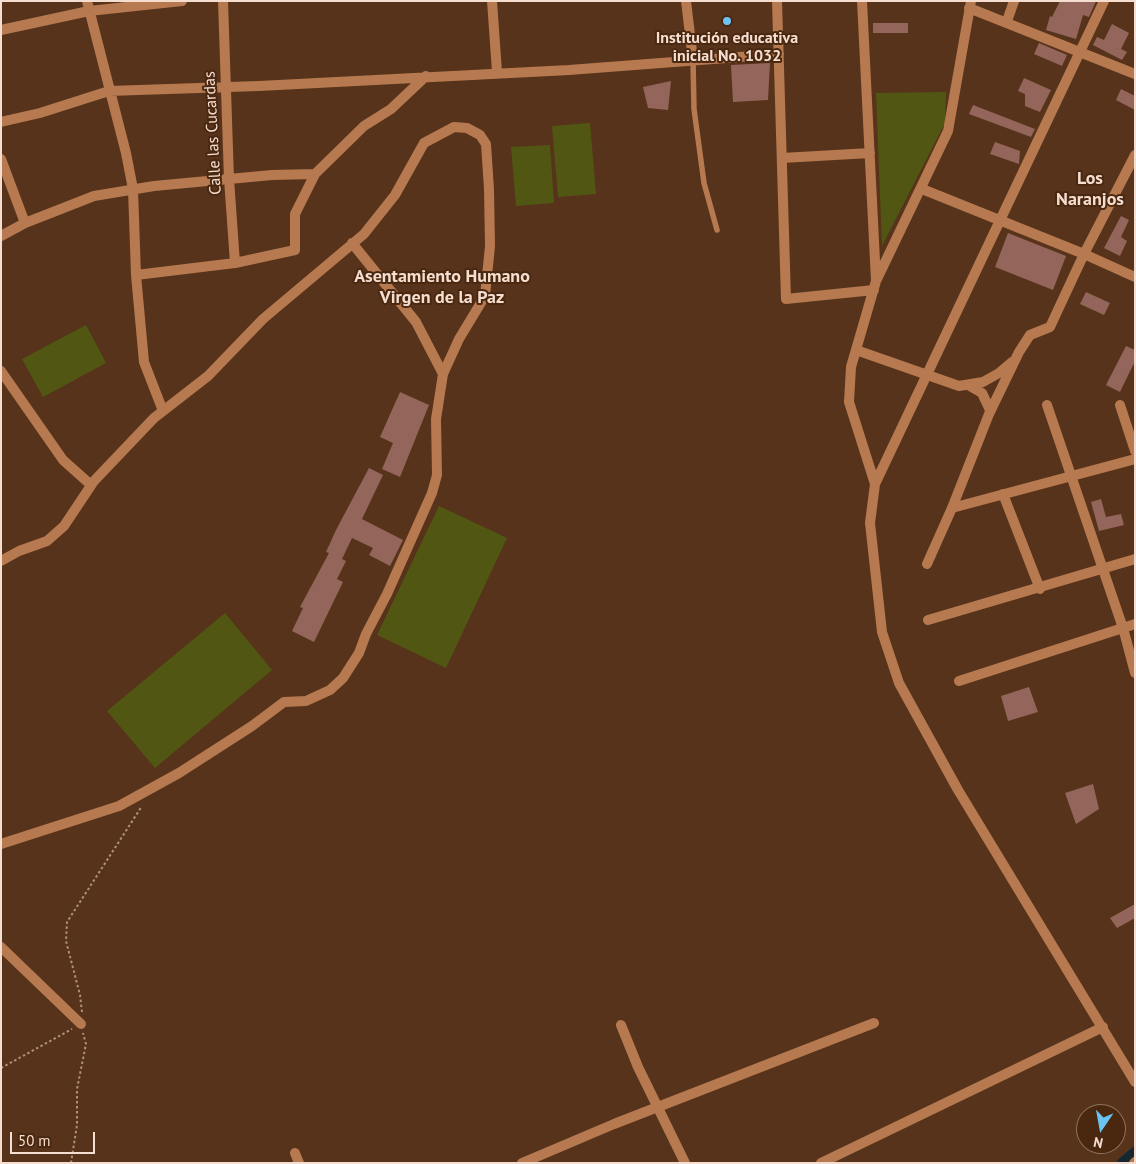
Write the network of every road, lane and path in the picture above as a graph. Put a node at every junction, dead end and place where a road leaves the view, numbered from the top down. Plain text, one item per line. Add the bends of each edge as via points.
1 (182, 1) edge
2 (223, 1) edge
3 (492, 1) edge
4 (686, 1) edge
5 (777, 1) edge
6 (862, 1) edge
7 (1014, 1) edge
8 (1104, 1) edge
9 (970, 4) edge
10 (88, 6) edge
11 (1007, 22) junction
12 (1, 30) edge
13 (1080, 51) junction
14 (780, 54) junction
15 (693, 60) junction
16 (497, 72) junction
17 (1135, 74) edge
18 (426, 76) junction
19 (226, 86) junction
20 (109, 91) junction
21 (1, 122) edge
22 (870, 153) junction
23 (1135, 154) edge
24 (782, 158) junction
25 (1, 159) edge
26 (1131, 173) edge
27 (315, 174) junction
28 (229, 179) junction
29 (922, 189) junction
30 (133, 190) junction
31 (1000, 220) junction
32 (25, 223) junction
33 (717, 230) dead end
34 (1, 236) edge
35 (352, 243) junction
36 (1084, 254) junction
37 (235, 263) junction
38 (136, 274) junction
39 (1135, 277) edge
40 (875, 286) junction
41 (856, 350) junction
42 (1016, 358) junction
43 (1, 371) edge
44 (443, 374) junction
45 (928, 376) junction
46 (968, 385) junction
47 (1047, 405) dead end
48 (1120, 405) dead end
49 (990, 410) junction
50 (163, 412) junction
51 (1135, 451) edge
52 (1135, 459) edge
53 (1070, 476) junction
54 (875, 484) junction
55 (91, 485) junction
56 (1003, 494) junction
57 (952, 508) junction
58 (1135, 559) edge
59 (1, 561) edge
60 (927, 564) dead end
61 (1101, 569) junction
62 (1040, 589) junction
63 (928, 620) dead end
64 (1135, 624) edge
65 (1123, 628) junction
66 (1135, 673) edge
67 (959, 682) dead end
68 (153, 789) junction
69 (1, 843) edge
70 (1, 947) edge
71 (874, 1023) dead end
72 (80, 1024) junction
73 (621, 1025) dead end
74 (1102, 1027) junction
75 (1, 1068) edge
76 (1135, 1082) edge
77 (657, 1107) junction
78 (295, 1153) dead end
79 (71, 1163) edge
80 (299, 1163) edge
81 (522, 1163) edge
82 (685, 1163) edge
83 (821, 1163) edge

1 - 10 street
2 - 19 street, Calle las Cucardas
3 - 16 street
4 - 15 street
5 - 14 street
6 - 22 street
7 - 11 street
8 - 13 street
9 - 11 street
9 - 29 street via 952,118
10 - 12 street
10 - 20 street
11 - 13 street
13 - 17 street
13 - 31 street
14 - 15 street
14 - 24 street
15 - 16 street
15 - 33 lane via 694,109 704,183
16 - 18 street
18 - 19 street
18 - 27 street via 391,109 364,126
19 - 20 street
19 - 28 street, Calle las Cucardas
20 - 21 street
20 - 30 street
22 - 24 street
22 - 40 street
23 - 26 street
24 - 40 street via 786,298
25 - 32 street
26 - 36 street
27 - 28 street
27 - 37 street via 295,214 295,250
28 - 30 street
28 - 37 street, Calle las Cucardas
29 - 31 street
29 - 40 street
30 - 32 street via 94,196
30 - 38 street
31 - 36 street
31 - 45 street
32 - 34 street
35 - 44 street via 416,322
35 - 44 street via 364,234 395,195 424,143 454,127 467,128 480,136 486,144 490,189 488,280 485,296 459,339
35 - 50 street via 263,319 208,376
36 - 39 street
36 - 42 street via 1050,327 1030,335
37 - 38 street
38 - 50 street via 144,362
40 - 41 street
41 - 45 street
41 - 54 street via 851,367 849,402
42 - 46 street via 983,382
42 - 49 street
43 - 55 street via 63,460
44 - 68 street via 436,419 437,474 432,493 359,653 344,678 330,690 306,702 284,702
45 - 46 street via 948,384
45 - 54 street
46 - 49 street via 982,393
47 - 53 street
48 - 51 street
49 - 57 street
50 - 55 street
52 - 53 street
53 - 56 street
53 - 61 street
54 - 74 street via 870,523 879,613 890,661 899,683 958,790
55 - 59 street via 64,526 47,541
56 - 57 street
56 - 62 street
57 - 60 street
58 - 61 street
61 - 62 street
61 - 65 street
62 - 63 street
64 - 65 street
65 - 66 street
65 - 67 street
68 - 69 street via 112,809
68 - 72 path via 67,922 66,941 82,1009
70 - 72 street
71 - 77 street
72 - 75 path
72 - 79 path via 86,1044 77,1089 77,1125
73 - 77 street
74 - 76 street
74 - 83 street
77 - 81 street
77 - 82 street
78 - 80 street

